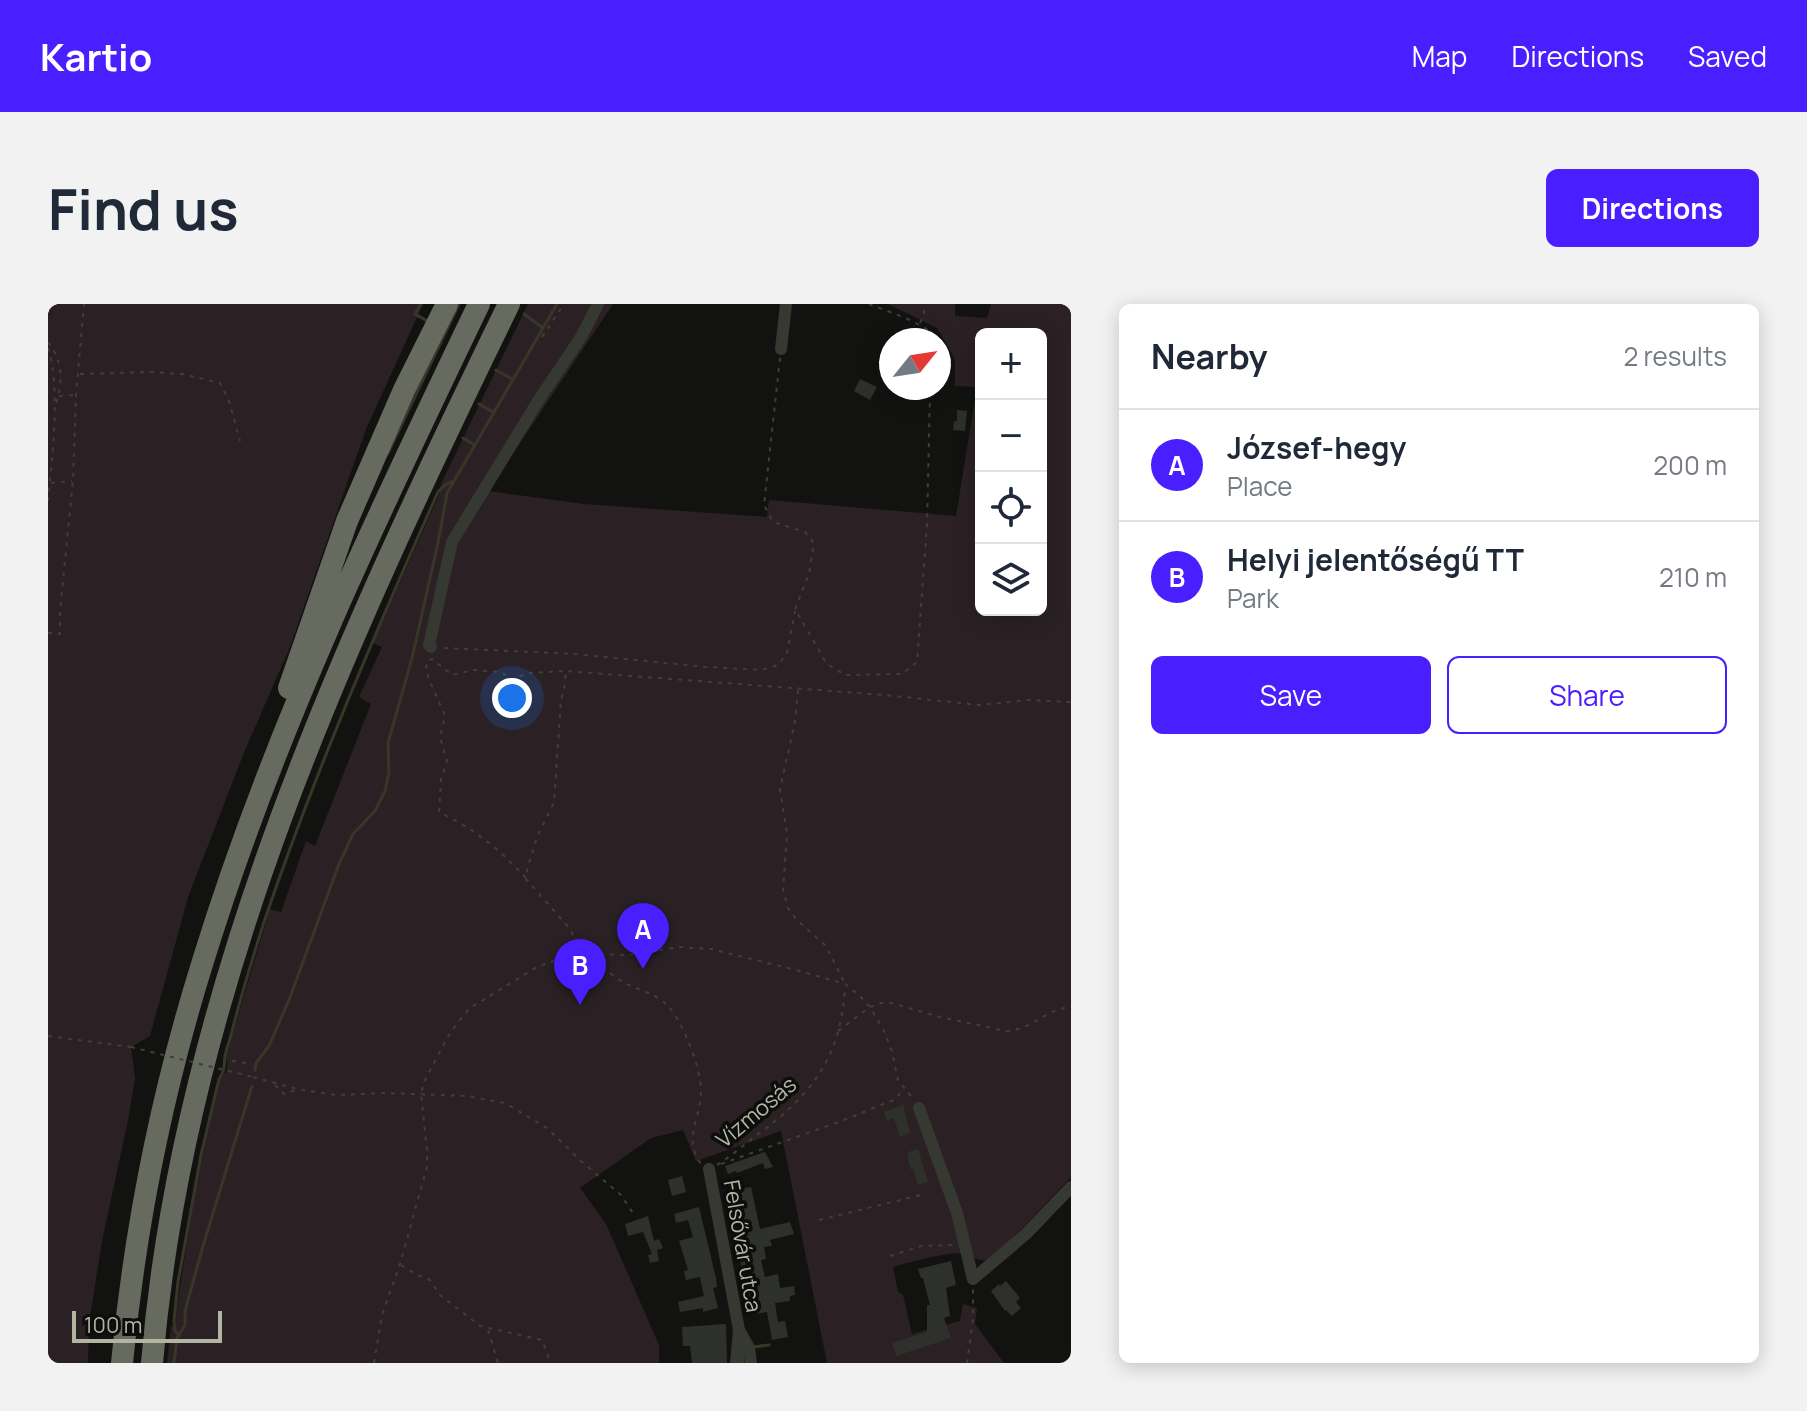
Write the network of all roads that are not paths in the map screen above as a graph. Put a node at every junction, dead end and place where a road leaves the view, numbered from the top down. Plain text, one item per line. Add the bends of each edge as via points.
1 (447, 304) edge
2 (479, 304) edge
3 (509, 304) edge
4 (516, 304) edge
5 (598, 304) edge
6 (786, 304) edge
7 (781, 349) road end
8 (477, 369) junction
9 (431, 647) road end
10 (271, 765) junction
11 (919, 1108) road end
12 (709, 1169) road end
13 (1071, 1187) edge
14 (968, 1256) junction
15 (988, 1266) junction
16 (739, 1330) junction
17 (122, 1363) edge
18 (152, 1363) edge
19 (736, 1363) edge
20 (751, 1363) edge

1 - 10 highway via 347,521 270,741
2 - 10 highway via 382,506
3 - 8 highway
4 - 8 highway
5 - 9 street via 452,542
6 - 7 street
8 - 18 highway via 354,636 245,923 178,1178
10 - 17 highway via 206,950 165,1102 139,1226
11 - 14 street
12 - 16 street, Felsővár utca
13 - 15 street
14 - 15 street via 977,1267
14 - 15 street via 973,1279
16 - 19 street, Felsővár utca
16 - 20 street, Felsővár utca

